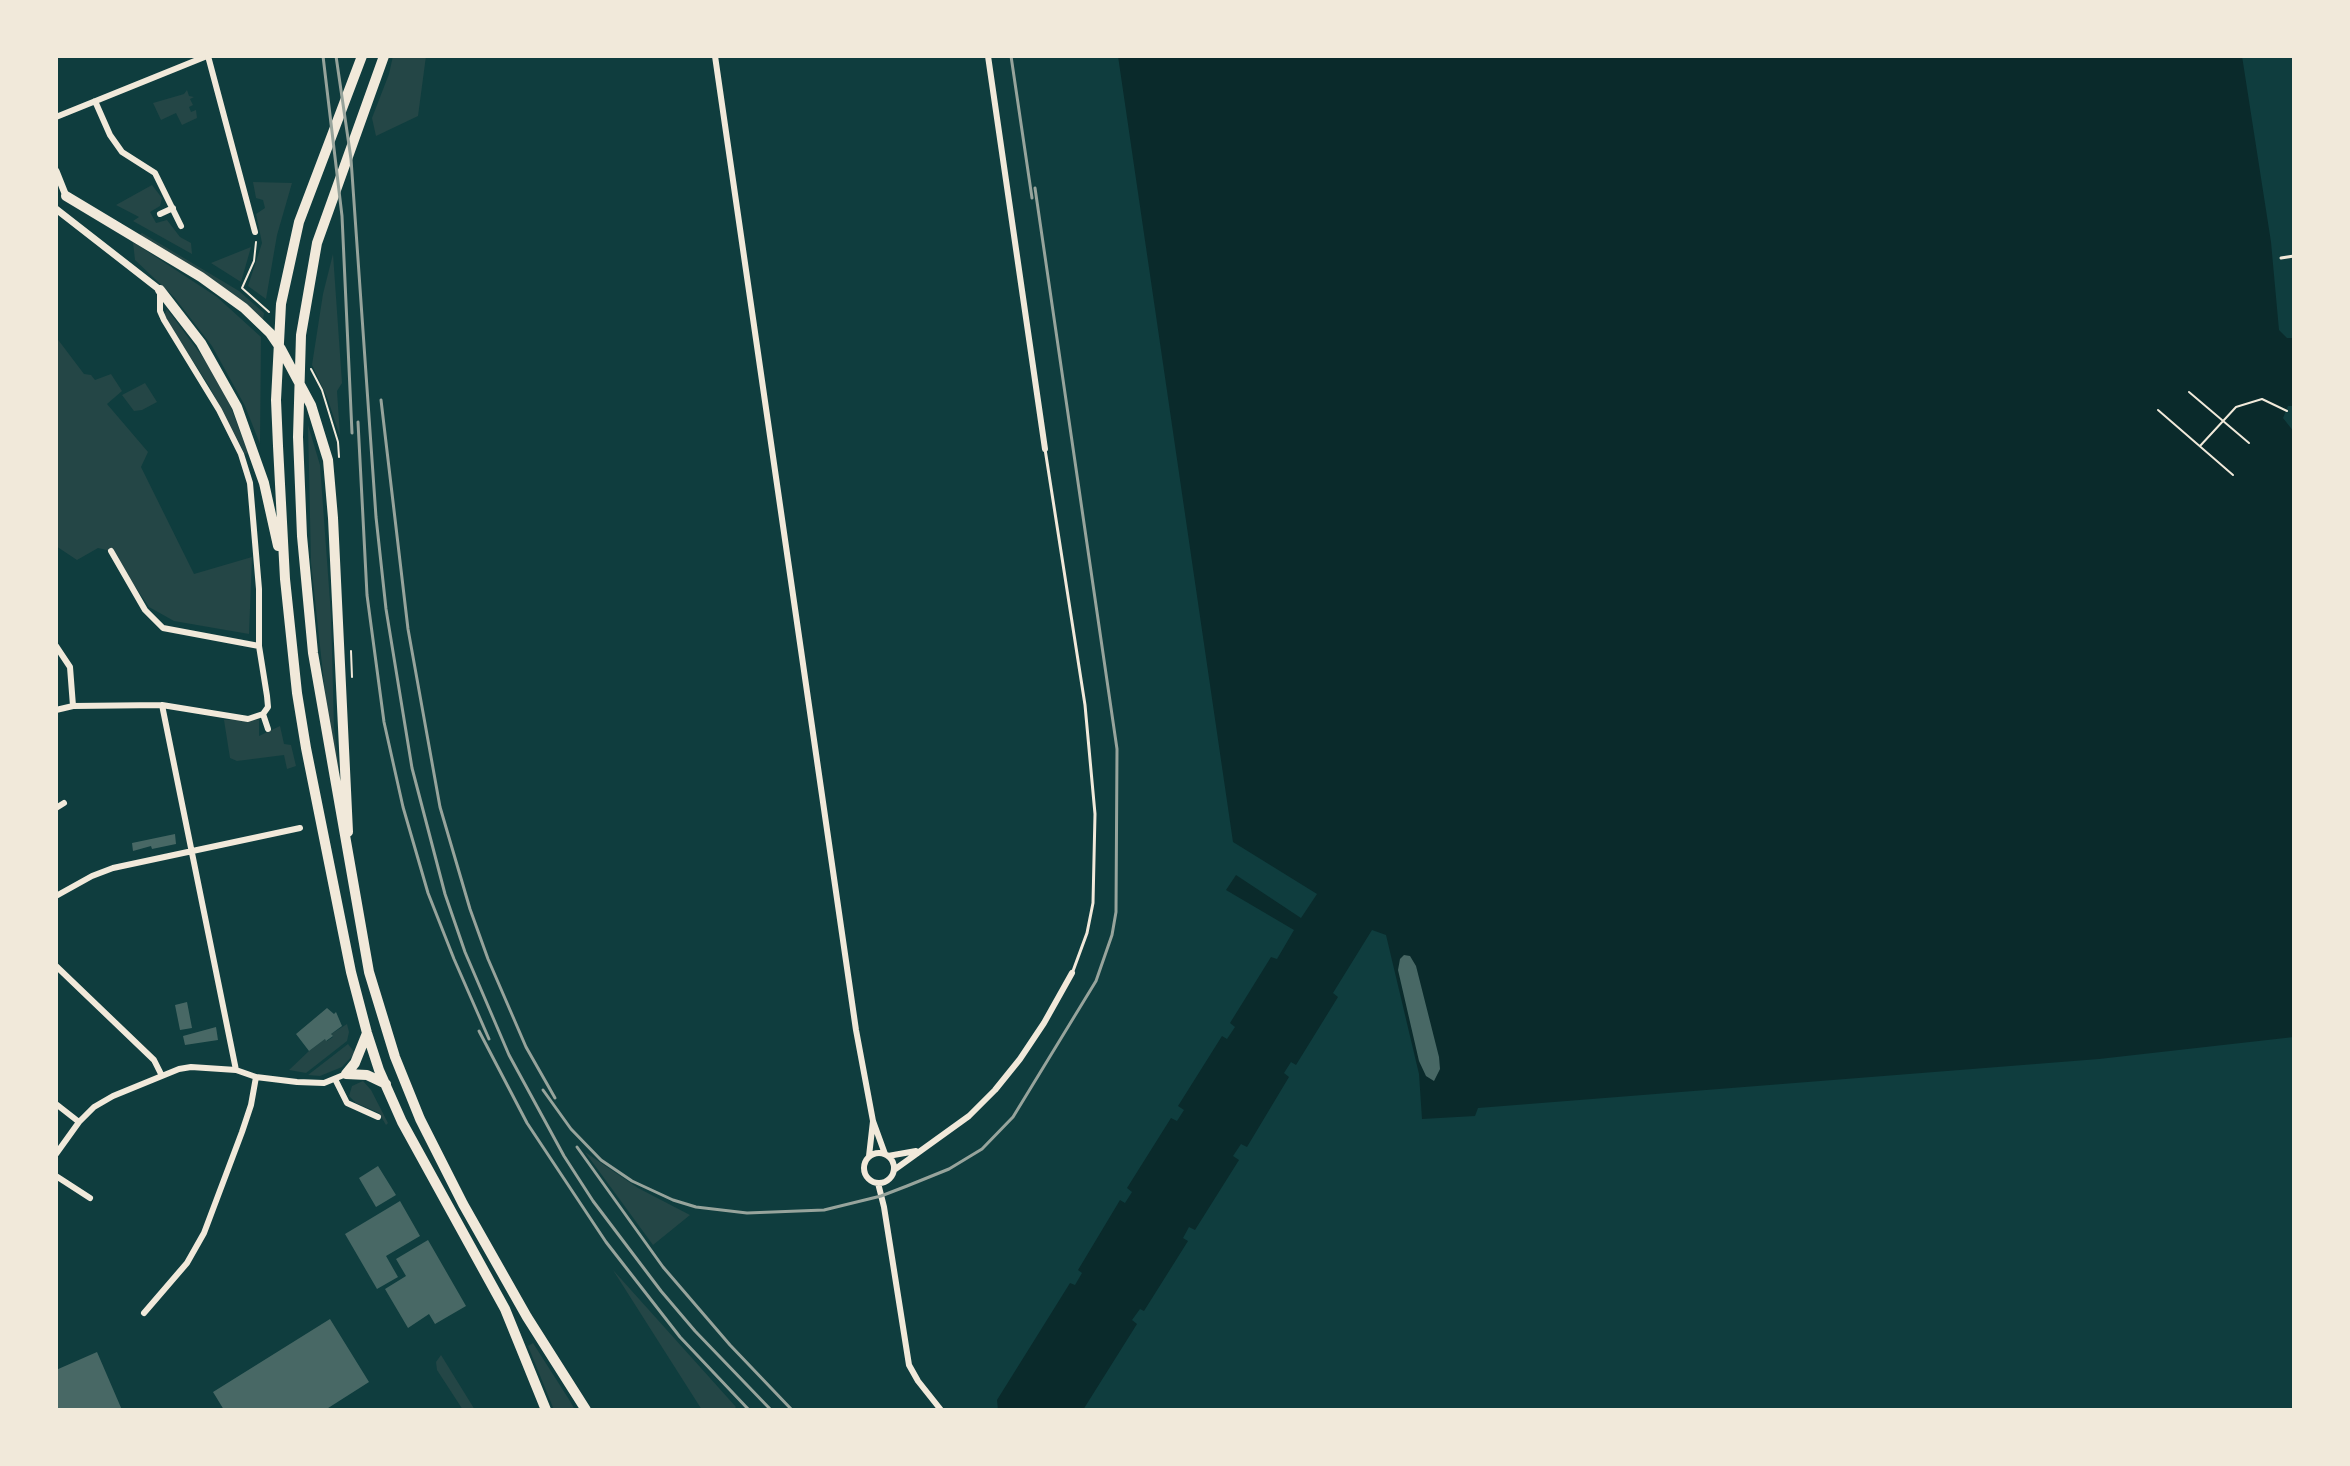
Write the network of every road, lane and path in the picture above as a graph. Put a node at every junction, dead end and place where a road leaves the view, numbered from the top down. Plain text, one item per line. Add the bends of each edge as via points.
1 (207, 56) edge
2 (362, 56) edge
3 (384, 56) edge
4 (715, 56) edge
5 (988, 56) edge
6 (95, 101) junction
7 (56, 117) edge
8 (56, 171) edge
9 (61, 193) edge
10 (259, 205) dead end
11 (173, 208) junction
12 (248, 208) junction
13 (56, 209) edge
14 (160, 214) dead end
15 (181, 226) dead end
16 (255, 232) joint
17 (2294, 256) edge
18 (2281, 258) dead end
19 (160, 290) junction
20 (272, 316) dead end
21 (322, 390) dead end
22 (2189, 392) dead end
23 (2158, 410) dead end
24 (2287, 411) dead end
25 (2223, 421) junction
26 (2249, 443) dead end
27 (2200, 446) junction
28 (1045, 449) joint
29 (339, 456) dead end
30 (2233, 475) dead end
31 (111, 551) dead end
32 (285, 579) junction
33 (350, 644) dead end
34 (56, 646) edge
35 (259, 646) junction
36 (352, 688) dead end
37 (162, 705) junction
38 (73, 706) junction
39 (56, 710) edge
40 (263, 714) junction
41 (268, 729) dead end
42 (64, 803) dead end
43 (56, 808) edge
44 (300, 828) dead end
45 (192, 852) junction
46 (350, 870) junction
47 (56, 896) edge
48 (56, 966) edge
49 (1072, 973) joint
50 (367, 1033) junction
51 (236, 1070) junction
52 (161, 1074) junction
53 (346, 1074) junction
54 (256, 1077) junction
55 (335, 1079) junction
56 (386, 1084) junction
57 (56, 1104) edge
58 (378, 1117) dead end
59 (873, 1121) junction
60 (79, 1122) junction
61 (919, 1151) junction
62 (56, 1154) edge
63 (887, 1155) junction
64 (869, 1156) junction
65 (894, 1170) junction
66 (56, 1176) edge
67 (878, 1183) junction
68 (90, 1198) dead end
69 (144, 1313) dead end
70 (546, 1410) edge
71 (586, 1410) edge
72 (941, 1410) edge

1 - 6 street
1 - 12 street
2 - 32 highway via 299,222 281,304 276,400
3 - 46 highway via 331,199 312,265 301,335 302,536 313,653
4 - 59 street
5 - 28 street
6 - 7 street
6 - 11 street via 122,152 155,173
8 - 9 street
9 - 46 highway via 244,308 270,333 311,405 328,460
10 - 12 street
11 - 14 street
11 - 15 street
12 - 16 street
13 - 19 street
16 - 20 path via 254,261 242,288
17 - 18 lane
19 - 32 highway via 201,343 237,407 264,483
19 - 35 street via 160,311 223,417 250,483
21 - 29 path
22 - 25 path
23 - 27 path
24 - 25 path via 2262,399 2236,407
25 - 26 path
25 - 27 path
27 - 30 path
28 - 49 lane via 1085,705 1095,814 1093,903
31 - 35 street via 145,610 163,628
32 - 50 highway via 306,748
33 - 36 path
34 - 38 street via 70,667
35 - 40 street via 268,707
37 - 38 street
37 - 40 street via 248,719
37 - 45 street
38 - 39 street
40 - 41 street
42 - 43 street
44 - 45 street
45 - 47 street via 113,868
45 - 51 street
46 - 71 highway via 369,972 420,1119 527,1317
48 - 52 street via 154,1060
49 - 61 street via 1044,1023 995,1090 969,1116
50 - 53 highway
50 - 56 highway
51 - 52 street via 191,1067
51 - 54 street
52 - 60 street via 94,1107
53 - 55 street
53 - 56 highway via 367,1075
54 - 55 street via 324,1083
54 - 69 street via 239,1143 204,1233 187,1263
55 - 58 street via 347,1103
56 - 70 highway via 505,1309
57 - 60 street
59 - 63 street
59 - 64 street
60 - 62 street
61 - 63 street
61 - 65 street
63 - 64 street
63 - 65 street
64 - 67 street via 866,1175
65 - 67 street via 887,1181
66 - 68 street
67 - 72 street via 909,1365

